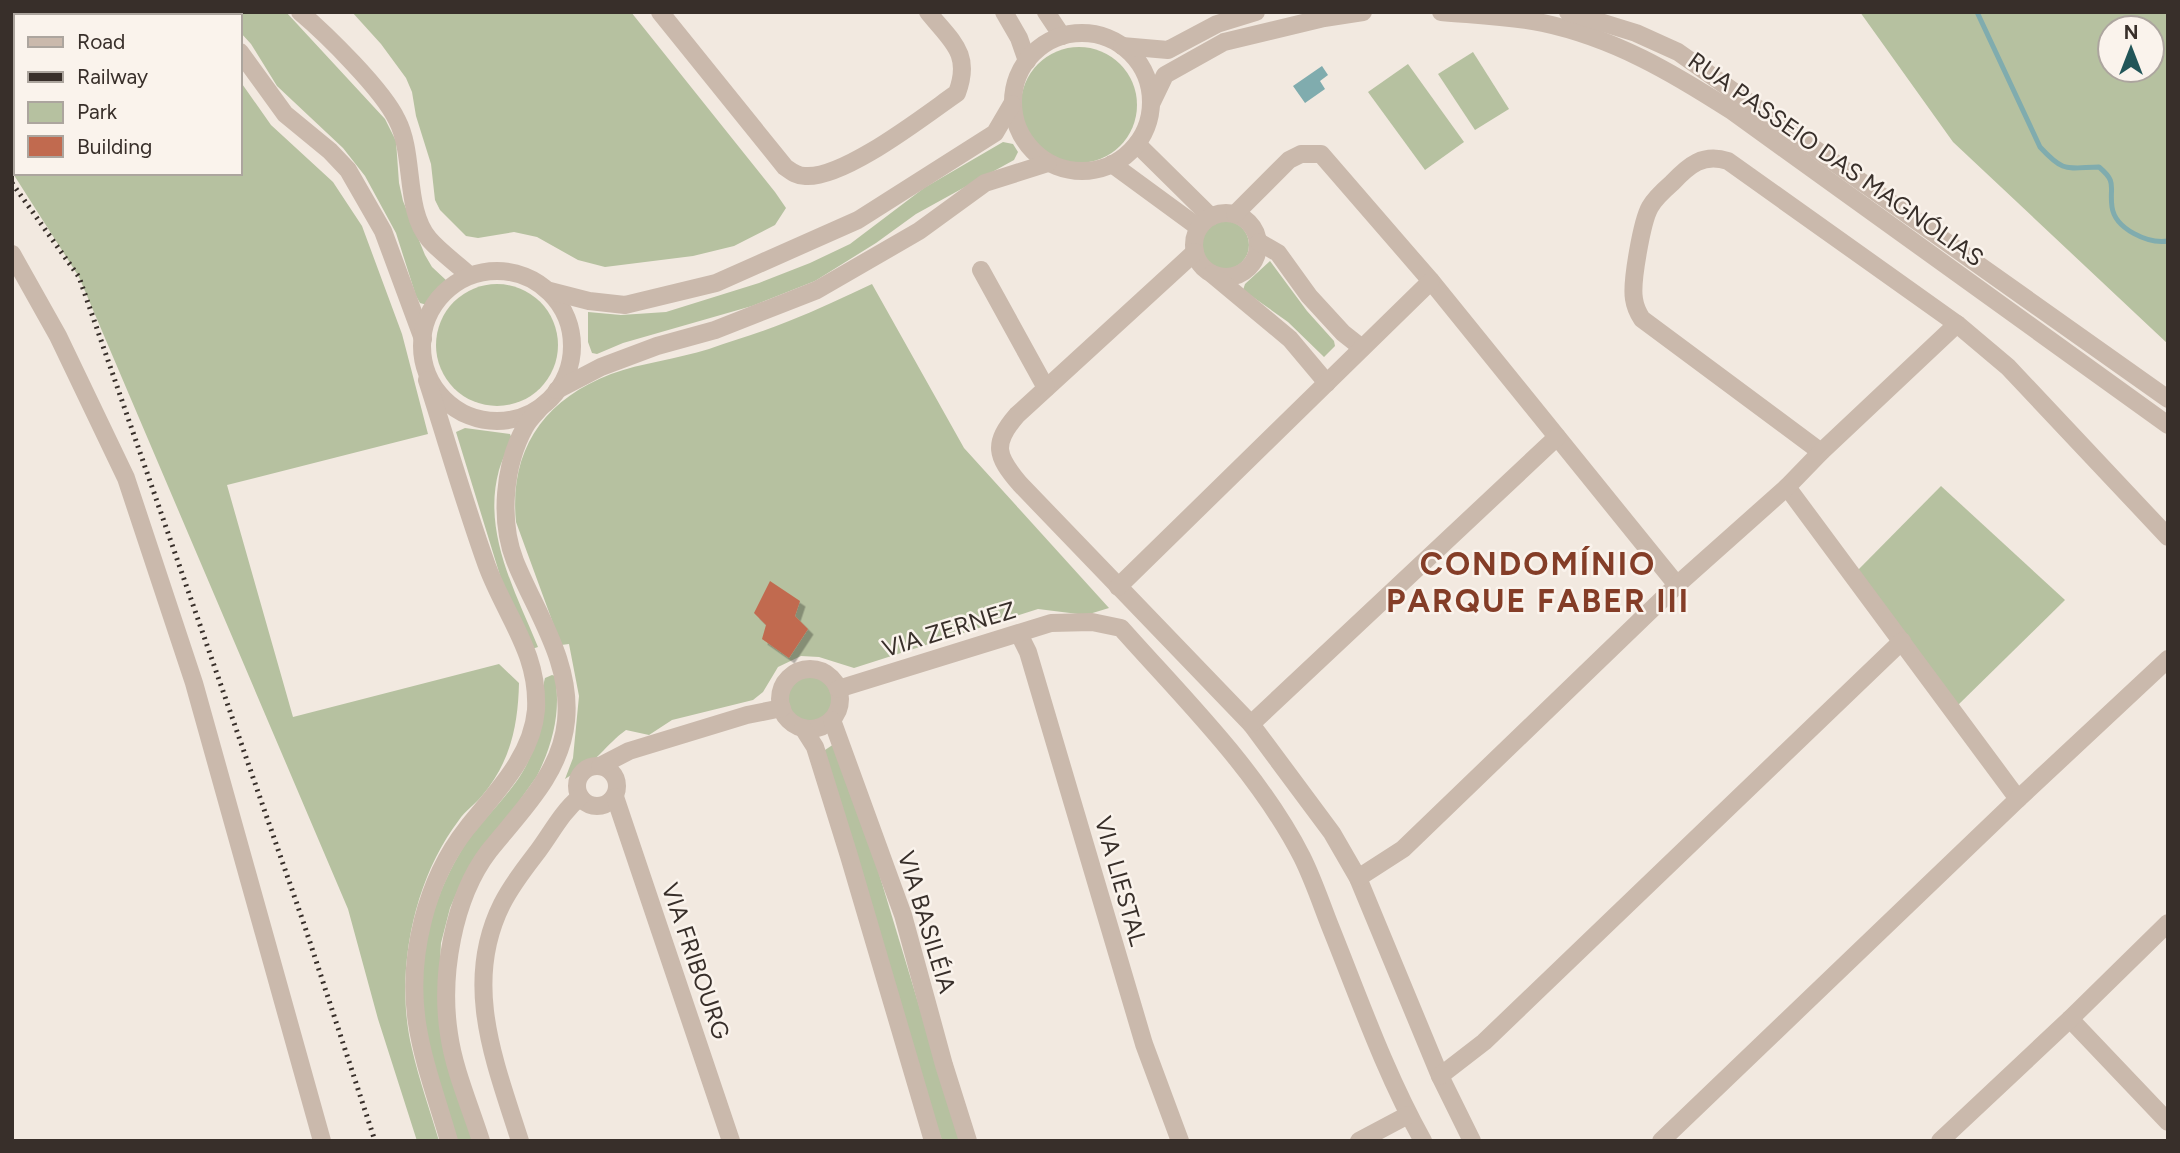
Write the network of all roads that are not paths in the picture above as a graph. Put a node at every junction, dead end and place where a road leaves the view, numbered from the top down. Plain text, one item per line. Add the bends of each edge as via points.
1 (300, 12) edge
2 (660, 12) edge
3 (928, 12) edge
4 (1004, 12) edge
5 (1046, 12) edge
6 (1256, 12) edge
7 (1363, 12) edge
8 (1441, 12) edge
9 (1569, 12) edge
10 (1062, 36) junction
11 (1122, 46) junction
12 (242, 55) edge
13 (1027, 61) junction
14 (1012, 104) junction
15 (1152, 104) junction
16 (1137, 145) junction
17 (1048, 163) junction
18 (1112, 164) junction
19 (1235, 214) junction
20 (1205, 222) junction
21 (1259, 242) junction
22 (1195, 252) junction
23 (12, 254) edge
24 (981, 270) dead end
25 (1212, 274) junction
26 (469, 275) junction
27 (1432, 281) junction
28 (550, 291) junction
29 (1957, 324) junction
30 (423, 340) junction
31 (1362, 348) junction
32 (427, 380) junction
33 (1327, 383) junction
34 (1046, 388) junction
35 (558, 390) junction
36 (2168, 399) edge
37 (542, 406) junction
38 (2168, 425) edge
39 (1557, 437) junction
40 (1821, 452) junction
41 (1787, 487) junction
42 (2168, 537) edge
43 (1677, 585) junction
44 (1118, 587) junction
45 (1019, 634) junction
46 (1902, 641) junction
47 (555, 648) junction
48 (530, 655) junction
49 (2168, 659) edge
50 (838, 689) junction
51 (782, 708) junction
52 (832, 720) junction
53 (1251, 724) junction
54 (803, 728) junction
55 (600, 766) junction
56 (580, 797) junction
57 (615, 797) junction
58 (2018, 799) junction
59 (1358, 878) junction
60 (2168, 923) edge
61 (2070, 1019) junction
62 (1440, 1076) junction
63 (1408, 1115) junction
64 (2168, 1122) edge
65 (322, 1141) edge
66 (449, 1141) edge
67 (481, 1141) edge
68 (520, 1141) edge
69 (730, 1141) edge
70 (933, 1141) edge
71 (968, 1141) edge
72 (1180, 1141) edge
73 (1359, 1141) edge
74 (1423, 1141) edge
75 (1472, 1141) edge
76 (1661, 1141) edge
77 (1940, 1141) edge

1 - 26 street via 398,120 414,202 427,237
2 - 3 street via 785,167 807,177 824,175 876,150 957,93 963,78 961,53
4 - 13 street
5 - 10 street
6 - 11 street via 1217,24 1168,50
7 - 15 street via 1224,42 1165,75
8 - 38 street, RUA PASSEIO DAS MAGNÓLIAS via 1543,23 1622,48 1672,72
9 - 36 street, RUA PASSEIO DAS MAGNÓLIAS via 1678,52
10 - 11 street via 1103,36
10 - 13 street
11 - 15 street via 1138,61
12 - 30 street via 285,114 348,170 383,231
13 - 14 street via 1018,75
14 - 17 street via 1022,138
14 - 28 street via 995,134 858,220 716,284 625,305
15 - 16 street
16 - 18 street
16 - 20 street
17 - 18 street via 1080,172
17 - 35 street via 985,183 919,230 817,290 715,330 601,366
18 - 20 street
19 - 20 street via 1219,212
19 - 21 street via 1251,224
19 - 27 street via 1289,160 1301,154 1321,154
20 - 22 street via 1193,239
21 - 25 street via 1255,261 1241,274
21 - 31 street via 1278,253 1309,296
22 - 25 street
22 - 34 street
23 - 65 street via 58,336 126,478 194,683
24 - 34 street
25 - 33 street via 1290,339
26 - 28 street via 510,273
26 - 30 street via 435,304
27 - 31 street
27 - 39 street
28 - 35 street via 564,314 572,344 569,367
29 - 40 street
29 - 40 street via 1728,162 1708,158 1686,168 1648,211 1634,283 1638,313
29 - 42 street via 2008,367
30 - 32 street
31 - 33 street
32 - 37 street via 448,403 476,418 507,420
32 - 48 street via 488,567
33 - 44 street
34 - 44 street via 1008,425 1001,436 1000,456 1020,484
35 - 37 street
37 - 47 street via 525,426 508,472 506,521 514,558
39 - 43 street
39 - 53 street
40 - 41 street
41 - 43 street
41 - 46 street
43 - 59 street via 1403,849
44 - 53 street
45 - 50 street, VIA ZERNEZ
45 - 63 street, VIA ZERNEZ via 1074,621 1121,628 1245,771 1274,808 1303,859
45 - 72 street, VIA LIESTAL via 1144,1044
46 - 58 street
46 - 62 street via 1484,1042
47 - 48 street
47 - 67 street via 566,698 562,742 534,796 475,874 453,935 447,992 449,1035
48 - 66 street via 536,711 531,734 512,772 440,870 418,949 416,1020
49 - 58 street
50 - 51 street via 829,676 805,670 785,684
50 - 52 street via 840,705
51 - 54 street via 789,721
51 - 55 street via 629,751
52 - 54 street via 819,728
52 - 71 street, VIA BASILÉIA via 903,915
53 - 59 street via 1332,833
54 - 70 street via 815,747 834,807
55 - 56 street via 587,768 579,778
55 - 57 street via 616,778
56 - 57 street via 597,806
56 - 68 street via 566,808 514,884 487,948 484,1005
57 - 69 street, VIA FRIBOURG
58 - 76 street
59 - 62 street
60 - 61 street
61 - 64 street
61 - 77 street
62 - 75 street
63 - 73 street
63 - 74 street, VIA ZERNEZ

